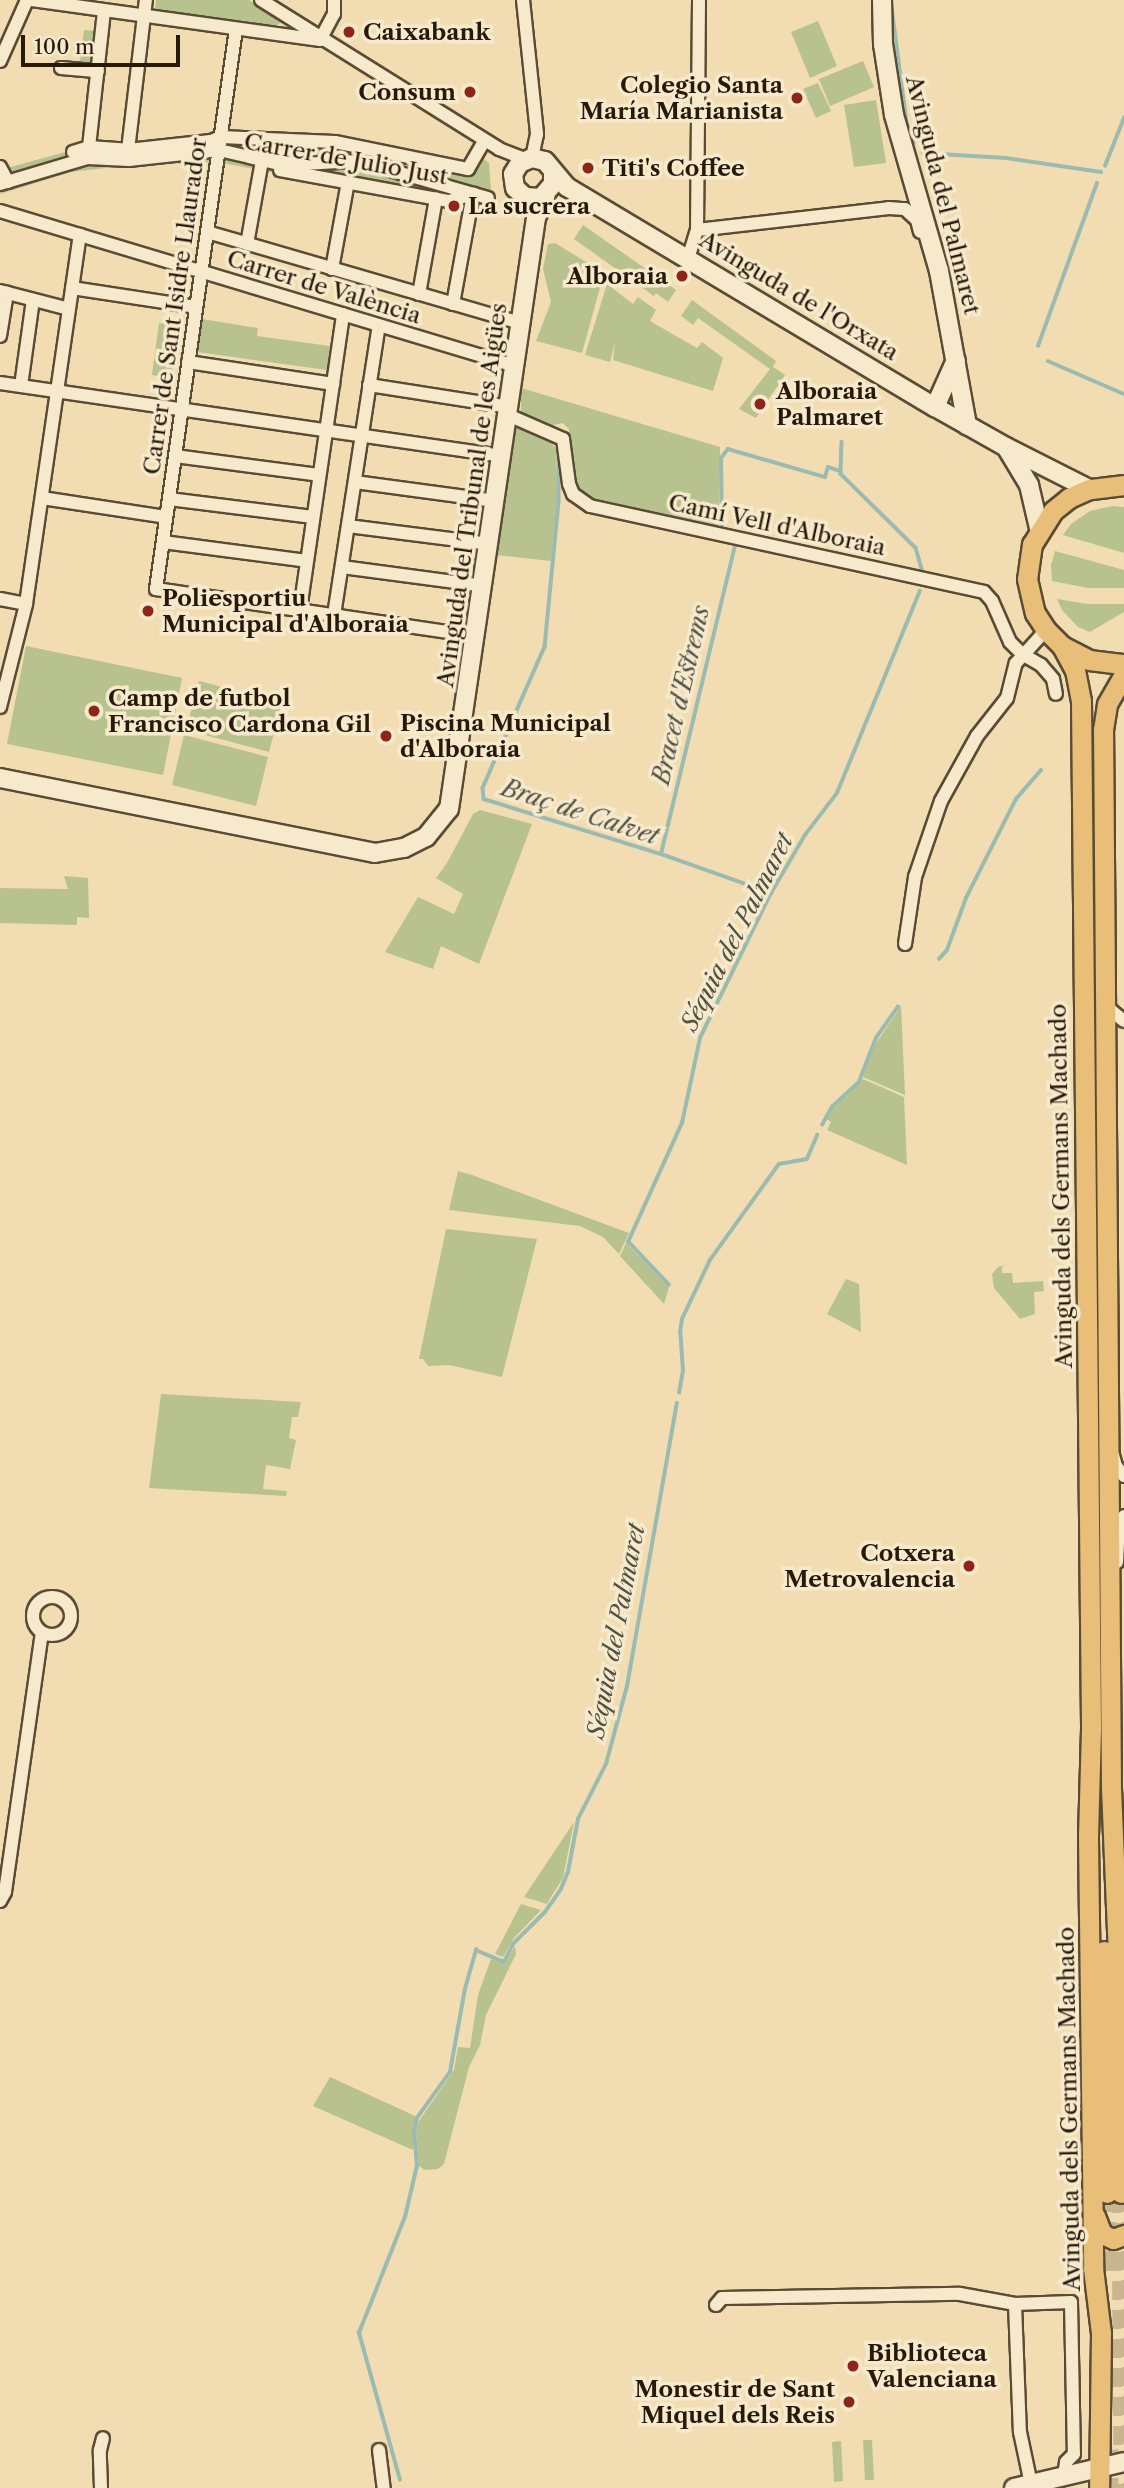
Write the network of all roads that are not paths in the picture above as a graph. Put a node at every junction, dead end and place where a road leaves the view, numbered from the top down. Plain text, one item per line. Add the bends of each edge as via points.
1 (30, 0) edge
2 (146, 0) edge
3 (261, 0) edge
4 (334, 0) edge
5 (523, 0) edge
6 (699, 0) edge
7 (882, 0) edge
8 (104, 11) junction
9 (145, 17) junction
10 (236, 29) junction
11 (320, 40) junction
12 (0, 61) edge
13 (61, 68) dead end
14 (97, 71) junction
15 (484, 141) junction
16 (89, 147) junction
17 (219, 148) junction
18 (73, 152) dead end
19 (128, 155) junction
20 (524, 161) junction
21 (261, 166) junction
22 (0, 167) edge
23 (348, 182) junction
24 (4, 183) edge
25 (554, 186) junction
26 (474, 194) junction
27 (525, 197) junction
28 (488, 198) dead end
29 (436, 199) junction
30 (0, 211) edge
31 (536, 218) junction
32 (697, 230) junction
33 (207, 232) junction
34 (80, 236) junction
35 (247, 244) junction
36 (688, 258) junction
37 (332, 269) junction
38 (939, 271) junction
39 (201, 272) junction
40 (72, 288) junction
41 (3, 292) edge
42 (419, 294) junction
43 (33, 300) junction
44 (453, 303) junction
45 (196, 307) junction
46 (69, 309) junction
47 (343, 314) junction
48 (523, 324) junction
49 (379, 325) junction
50 (0, 336) edge
51 (956, 360) junction
52 (188, 362) junction
53 (515, 366) junction
54 (0, 383) edge
55 (333, 384) junction
56 (369, 385) junction
57 (21, 386) junction
58 (57, 391) junction
59 (935, 407) junction
60 (182, 409) junction
61 (509, 411) junction
62 (967, 425) junction
63 (326, 430) junction
64 (362, 436) junction
65 (1006, 447) junction
66 (175, 456) junction
67 (502, 456) junction
68 (319, 475) junction
69 (355, 482) junction
70 (1123, 484) edge
71 (1089, 489) junction
72 (42, 498) junction
73 (169, 499) junction
74 (496, 501) junction
75 (166, 517) junction
76 (313, 517) junction
77 (348, 526) junction
78 (1040, 528) junction
79 (163, 542) junction
80 (490, 544) junction
81 (307, 561) junction
82 (342, 567) junction
83 (484, 586) junction
84 (0, 599) edge
85 (26, 604) junction
86 (300, 610) junction
87 (334, 615) junction
88 (1046, 631) junction
89 (476, 636) junction
90 (1062, 646) junction
91 (1022, 654) junction
92 (1124, 664) edge
93 (1124, 674) edge
94 (1056, 694) dead end
95 (0, 707) edge
96 (0, 778) edge
97 (905, 944) dead end
98 (1106, 1006) junction
99 (1124, 1021) edge
100 (1109, 1434) junction
101 (1124, 1476) edge
102 (1124, 1516) edge
103 (1111, 1611) junction
104 (42, 1633) dead end
105 (1112, 1729) junction
106 (1124, 1819) edge
107 (0, 1901) edge
108 (1107, 2197) junction
109 (1124, 2235) edge
110 (1015, 2304) junction
111 (716, 2305) dead end
112 (103, 2438) dead end
113 (379, 2450) dead end
114 (1124, 2462) edge
115 (1102, 2466) junction
116 (1070, 2482) edge
117 (1023, 2486) edge
118 (101, 2488) edge
119 (384, 2488) edge
120 (1099, 2488) edge

1 - 8 street
1 - 12 street
2 - 9 street
3 - 11 street
4 - 11 street via 334,14
5 - 20 street via 537,134
6 - 32 street
7 - 38 main road, Avinguda del Palmaret via 883,44 894,115
8 - 9 street
8 - 14 street
9 - 10 street
9 - 19 street
10 - 11 street
10 - 17 street, Carrer de Sant Isidre Llaurador
11 - 15 street
13 - 14 street
14 - 16 street
15 - 17 street, Carrer de Julio Just via 468,169 335,142
15 - 20 street
16 - 18 street, Carrer de Julio Just
16 - 19 street, Carrer de Julio Just
17 - 19 street, Carrer de Julio Just
17 - 21 street, Carrer de Julio Just
17 - 26 street, Carrer de Julio Just via 284,165 358,160
17 - 33 street, Carrer de Sant Isidre Llaurador
19 - 24 street, Carrer de Julio Just via 88,158
20 - 25 main road via 545,161
20 - 27 main road via 515,188
21 - 23 street, Carrer de Julio Just
21 - 35 street
22 - 24 street
23 - 29 street, Carrer de Julio Just
23 - 37 street
25 - 27 main road via 536,199
25 - 31 main road, Avinguda del Tribunal de les Aigües
25 - 36 main road, Avinguda de l'Orxata
26 - 28 street, Carrer de Julio Just
26 - 29 street, Carrer de Julio Just via 449,201
26 - 44 street
27 - 31 main road
29 - 42 street
30 - 34 street, Carrer de València
31 - 48 main road, Avinguda del Tribunal de les Aigües
32 - 36 street
32 - 38 street via 905,209 917,220
33 - 35 street
33 - 39 street, Carrer de Sant Isidre Llaurador
34 - 39 street, Carrer de València
34 - 40 street
35 - 37 street
36 - 59 main road, Avinguda de l'Orxata
37 - 42 street
38 - 51 main road, Avinguda del Palmaret
39 - 45 street, Carrer de Sant Isidre Llaurador
39 - 47 street, Carrer de València
40 - 45 street
40 - 46 street
41 - 43 street
41 - 50 street
42 - 44 street
43 - 46 street
43 - 57 street
44 - 48 street
45 - 52 street, Carrer de Sant Isidre Llaurador
46 - 58 street
47 - 49 street, Carrer de València
47 - 55 street
48 - 53 main road, Avinguda del Tribunal de les Aigües
49 - 53 street, Carrer de València
49 - 56 street
51 - 59 main road
51 - 62 main road, Avinguda del Palmaret
52 - 55 street
52 - 60 street, Carrer de Sant Isidre Llaurador
53 - 61 main road, Avinguda del Tribunal de les Aigües
54 - 57 street
55 - 63 street
56 - 61 street
56 - 64 street
57 - 58 street
58 - 60 street
58 - 72 street
59 - 62 main road, Avinguda de l'Orxata
60 - 63 street
60 - 66 street, Carrer de Sant Isidre Llaurador
61 - 67 main road, Avinguda del Tribunal de les Aigües
61 - 91 street, Camí Vell d'Alboraia via 563,439 573,494 590,506 984,592 1010,642
62 - 65 main road, Avinguda de l'Orxata
63 - 64 street
63 - 68 street
64 - 67 street
64 - 69 street
65 - 71 main road, Avinguda de l'Orxata
65 - 78 main road, Avinguda de l'Orxata via 1026,478
66 - 68 street
66 - 73 street, Carrer de Sant Isidre Llaurador
67 - 74 main road, Avinguda del Tribunal de les Aigües
68 - 76 street
69 - 74 street
69 - 77 street
70 - 71 main road
71 - 78 main road via 1060,504
72 - 75 street
72 - 85 street
73 - 75 street, Carrer de Sant Isidre Llaurador
73 - 76 street
74 - 80 main road, Avinguda del Tribunal de les Aigües
75 - 79 street, Carrer de Sant Isidre Llaurador
76 - 81 street
77 - 80 street
77 - 82 street
78 - 88 main road via 1030,553 1027,579 1035,613
79 - 81 street
79 - 86 street, Carrer de Sant Isidre Llaurador via 156,589
80 - 83 main road, Avinguda del Tribunal de les Aigües
81 - 86 street
82 - 83 street
82 - 87 street
83 - 89 main road, Avinguda del Tribunal de les Aigües
84 - 85 street
85 - 95 street
86 - 87 street
87 - 89 street
88 - 90 main road
88 - 91 street
89 - 96 main road, Avinguda del Tribunal de les Aigües via 449,809 426,836 404,848 375,853
90 - 92 main road via 1088,660
90 - 108 main road, Avinguda dels Germans Machado via 1075,670 1081,701 1091,1729 1103,1889
91 - 94 street via 1053,679
91 - 97 street via 1007,698 962,762 932,823 915,877
93 - 98 main road via 1107,704 1103,730
98 - 99 street
98 - 100 main road
100 - 101 street via 1116,1466
100 - 103 main road
102 - 103 street
103 - 105 main road
104 - 107 street via 5,1892
105 - 106 main road
105 - 108 main road, Avinguda dels Germans Machado via 1119,1979
108 - 109 main road via 1102,2234 1113,2239
108 - 115 main road, Avinguda dels Germans Machado via 1093,2268 1101,2333
110 - 111 street via 960,2294 723,2298
110 - 116 street via 1071,2302 1074,2454 1066,2462
110 - 117 street
112 - 118 street
113 - 119 street
114 - 115 main road
115 - 116 main road
115 - 120 main road, Avinguda dels Germans Machado
116 - 117 main road

